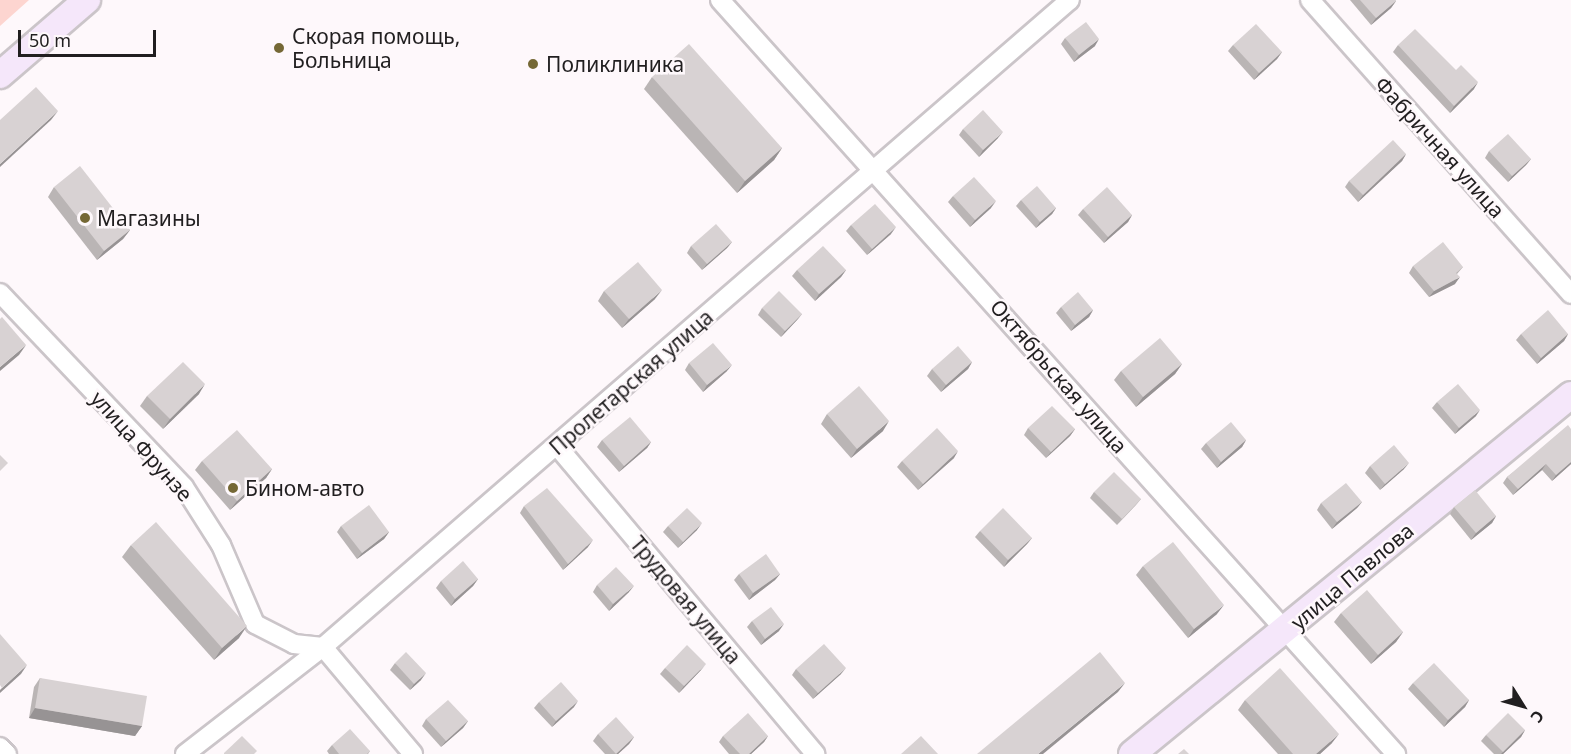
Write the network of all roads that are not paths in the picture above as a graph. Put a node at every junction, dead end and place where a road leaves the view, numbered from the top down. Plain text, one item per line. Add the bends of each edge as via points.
1 (87, 0) edge
2 (720, 0) edge
3 (1070, 0) edge
4 (1310, 0) edge
5 (0, 75) edge
6 (876, 168) junction
7 (0, 292) edge
8 (1571, 294) edge
9 (1571, 395) edge
10 (557, 446) junction
11 (1284, 632) junction
12 (323, 647) junction
13 (0, 747) edge
14 (7, 754) edge
15 (185, 754) edge
16 (413, 754) edge
17 (815, 754) edge
18 (1132, 754) edge
19 (1396, 754) edge

1 - 5 street
2 - 6 street, Октябрьская улица
3 - 6 street, Пролетарская улица
4 - 8 street, Фабричная улица
6 - 10 street, Пролетарская улица
6 - 11 street, Октябрьская улица
7 - 12 street, улица Фрунзе via 184,487 221,545 255,624 294,644
9 - 11 street, улица Павлова
10 - 12 street, Пролетарская улица
10 - 17 street, Трудовая улица
11 - 18 street, улица Павлова
11 - 19 street, Октябрьская улица
12 - 15 street, Пролетарская улица
12 - 16 street
13 - 14 street

